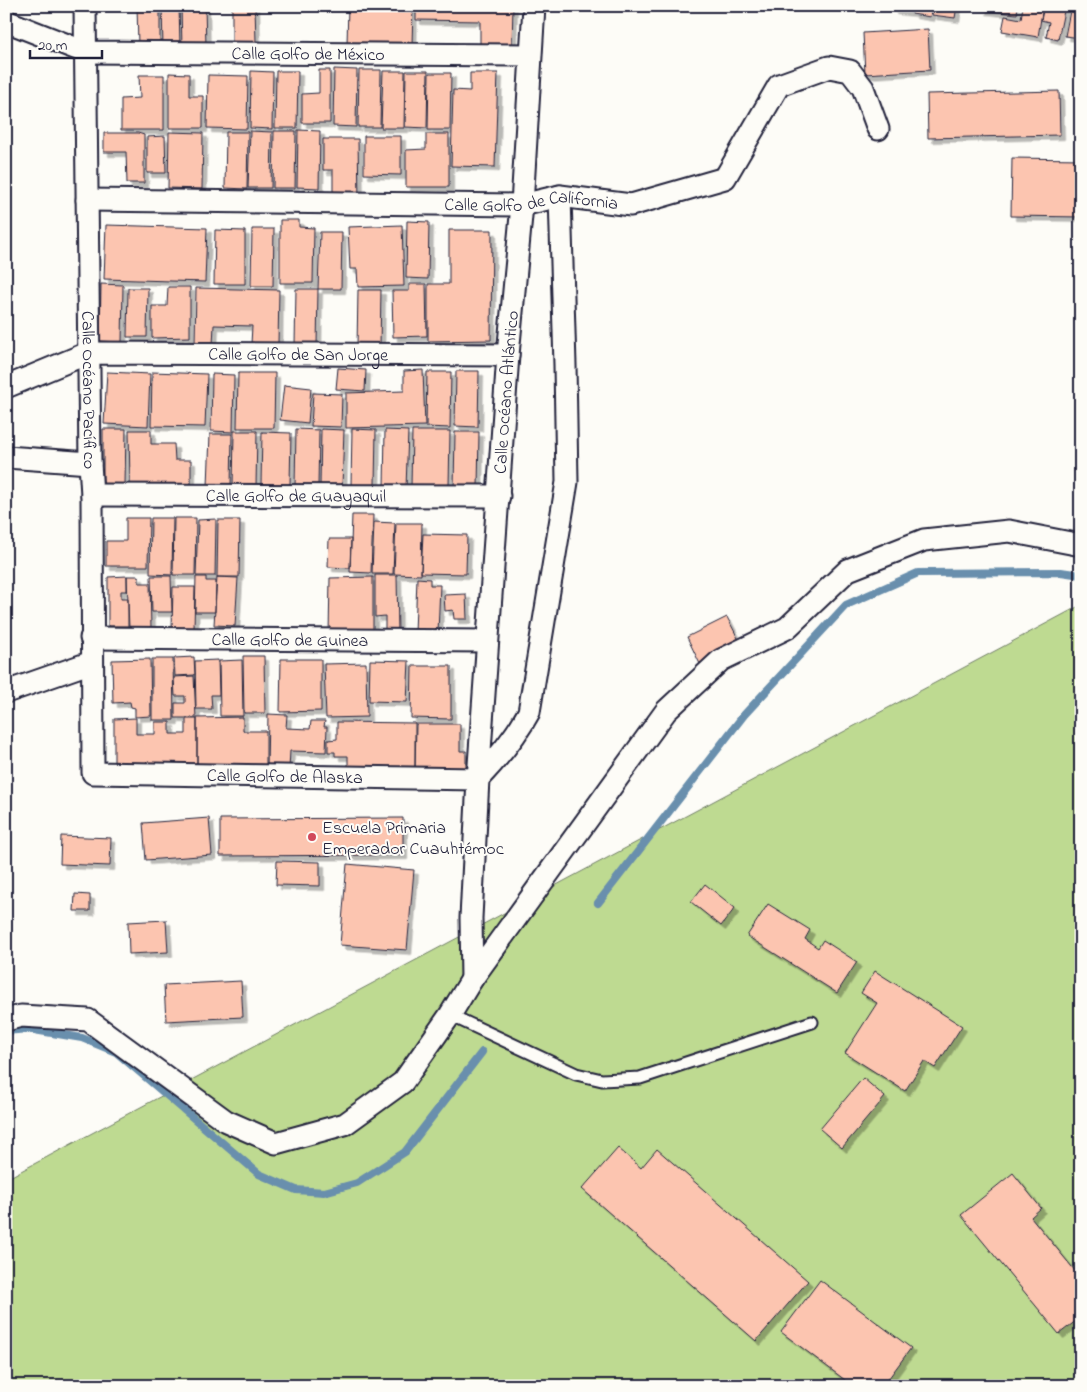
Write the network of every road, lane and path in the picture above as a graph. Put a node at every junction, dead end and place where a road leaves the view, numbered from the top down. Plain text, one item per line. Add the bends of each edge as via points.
1 (85, 6) edge
2 (534, 6) edge
3 (6, 21) edge
4 (86, 52) junction
5 (530, 55) junction
6 (878, 129) dead end
7 (560, 196) junction
8 (87, 200) junction
9 (522, 204) junction
10 (88, 353) junction
11 (508, 355) junction
12 (6, 387) edge
13 (6, 457) edge
14 (90, 463) junction
15 (92, 495) junction
16 (499, 496) junction
17 (1081, 545) edge
18 (91, 638) junction
19 (487, 641) junction
20 (92, 662) junction
21 (6, 692) edge
22 (93, 773) joint
23 (478, 780) junction
24 (472, 979) junction
25 (450, 1015) junction
26 (6, 1020) edge
27 (812, 1022) dead end

1 - 4 street, Calle Océano Pacífico
2 - 5 street, Calle Océano Atlántico
3 - 4 street
4 - 5 street, Calle Golfo de México
4 - 8 street, Calle Océano Pacífico
5 - 9 street, Calle Océano Atlántico
6 - 7 street, Calle Golfo de California via 863,88 850,71 829,68 779,85 725,178 632,205
7 - 9 street, Calle Golfo de California
7 - 23 street via 567,482 529,712 505,750
8 - 9 street, Calle Golfo de California
8 - 10 street, Calle Océano Pacífico
9 - 11 street, Calle Océano Atlántico
10 - 11 street, Calle Golfo de San Jorge
10 - 12 street
10 - 14 street, Calle Océano Pacífico
11 - 16 street, Calle Océano Atlántico
13 - 14 street
14 - 15 street, Calle Océano Pacífico
15 - 16 street, Calle Golfo de Guayaquil
15 - 18 street, Calle Océano Pacífico
16 - 19 street, Calle Océano Atlántico
17 - 24 street via 1010,531 924,540 848,570 787,628 720,660 666,711
18 - 19 street, Calle Golfo de Guinea
18 - 20 street, Calle Océano Pacífico
19 - 23 street, Calle Océano Atlántico
20 - 21 street
20 - 22 street, Calle Océano Pacífico
22 - 23 street, Calle Golfo de Alaska
23 - 24 street, Calle Océano Atlántico via 471,918
24 - 25 street
25 - 26 street via 403,1082 345,1124 276,1143 226,1121 88,1020 21,1016
25 - 27 lane via 576,1074 602,1080 640,1078

